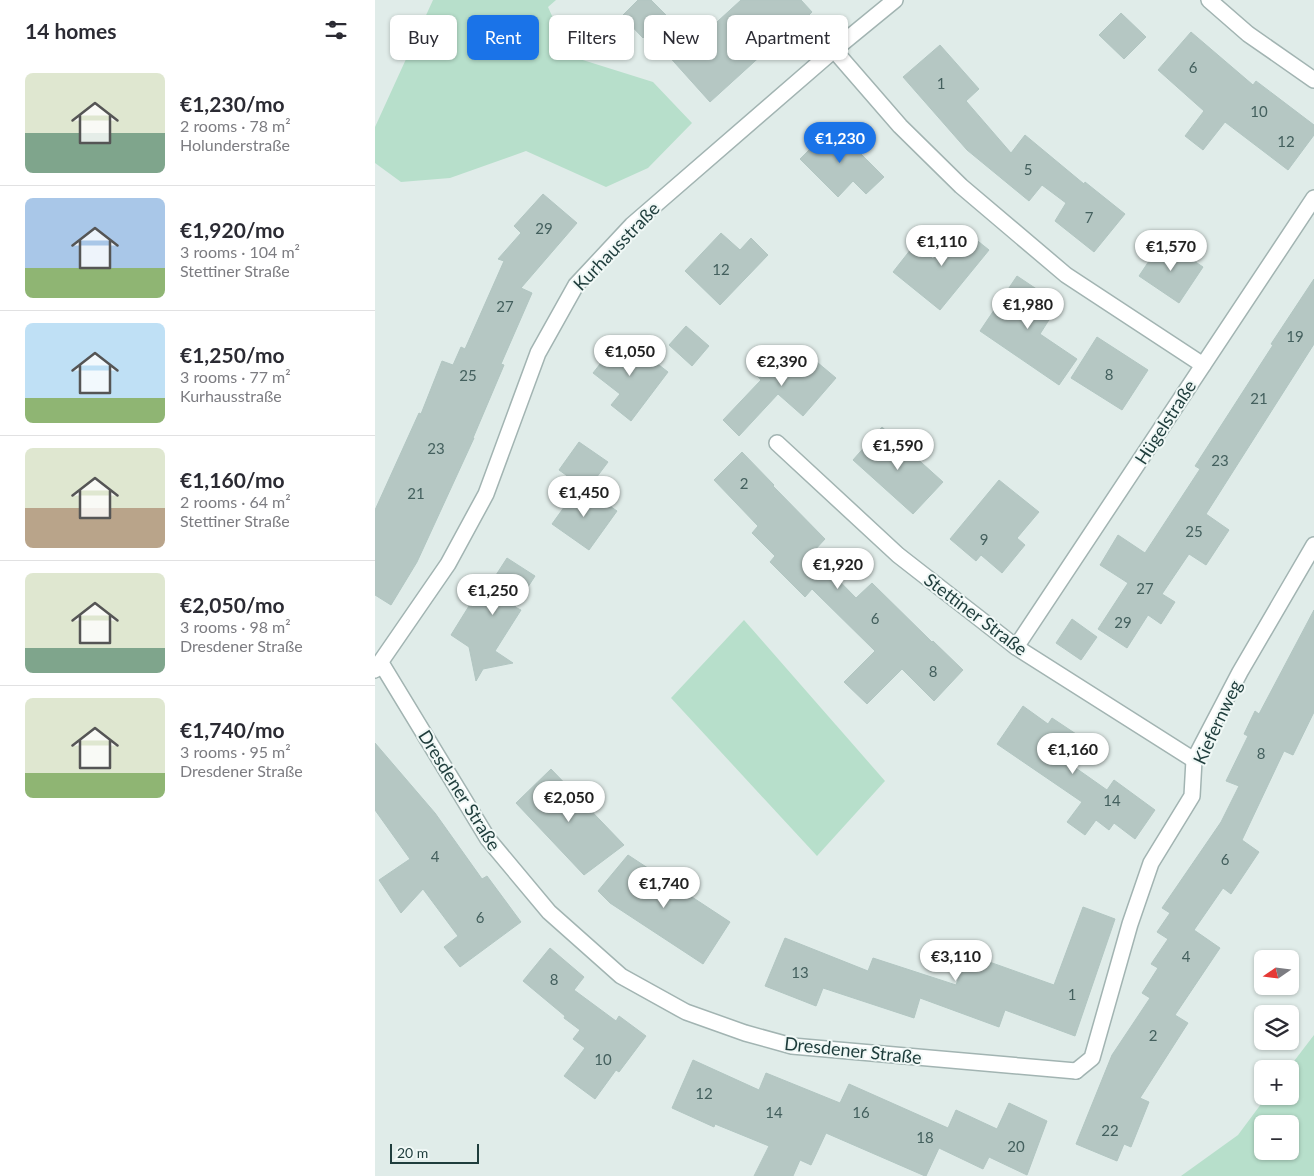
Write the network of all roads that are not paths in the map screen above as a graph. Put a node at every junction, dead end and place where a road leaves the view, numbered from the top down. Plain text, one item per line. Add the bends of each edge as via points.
1 (895, 0) edge
2 (1209, 0) edge
3 (848, 39) edge
4 (822, 60) edge
5 (843, 60) edge
6 (1314, 80) edge
7 (1314, 198) edge
8 (1203, 365) junction
9 (777, 443) dead end
10 (1314, 544) edge
11 (1017, 647) junction
12 (378, 666) edge
13 (1194, 760) junction
14 (1076, 1071) joint

1 - 3 street, Kurhausstraße
2 - 6 street via 1248,34
4 - 12 street, Kurhausstraße via 632,224 576,285 538,353 486,494 448,564
5 - 8 street via 900,126 961,186 1066,275
7 - 8 street, Hügelstraße
8 - 11 street, Hügelstraße
9 - 11 street, Stettiner Straße via 899,555
10 - 13 street, Kiefernweg via 1240,672
11 - 13 street, Stettiner Straße
12 - 14 street, Dresdener Straße via 487,839 549,912 621,976 686,1012 792,1046
13 - 14 street, Kiefernweg via 1192,796 1151,863 1091,1058

